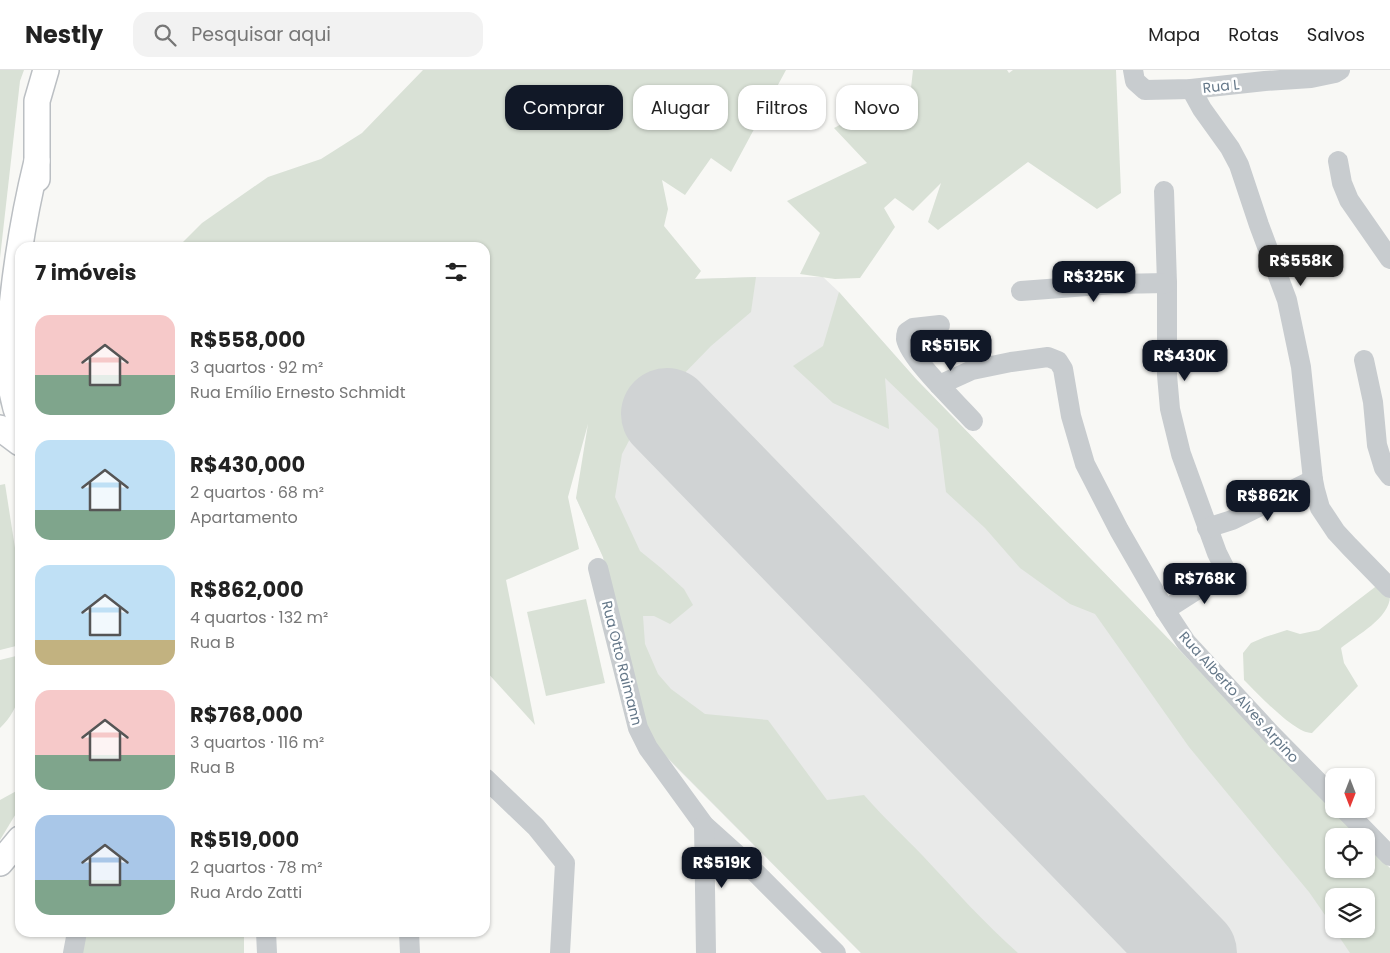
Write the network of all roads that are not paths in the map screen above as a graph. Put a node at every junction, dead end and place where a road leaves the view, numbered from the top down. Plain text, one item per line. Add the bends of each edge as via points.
1 (46, 70) edge
2 (1133, 70) edge
3 (1248, 70) edge
4 (1336, 71) edge
5 (1265, 81) junction
6 (1191, 90) junction
7 (37, 161) junction
8 (1338, 161) dead end
9 (1164, 192) dead end
10 (20, 242) edge
11 (33, 242) edge
12 (1390, 259) edge
13 (15, 278) edge
14 (1167, 283) junction
15 (1021, 291) dead end
16 (940, 325) dead end
17 (1364, 360) dead end
18 (8, 380) edge
19 (939, 385) junction
20 (11, 419) edge
21 (973, 421) dead end
22 (1390, 476) edge
23 (1313, 480) junction
24 (1207, 528) junction
25 (598, 568) dead end
26 (1388, 581) edge
27 (1165, 610) junction
28 (490, 783) edge
29 (1325, 789) edge
30 (1353, 818) edge
31 (704, 825) junction
32 (15, 845) edge
33 (1390, 856) edge
34 (0, 863) edge
35 (76, 937) edge
36 (266, 937) edge
37 (408, 937) edge
38 (74, 953) edge
39 (267, 953) edge
40 (410, 953) edge
41 (560, 953) edge
42 (706, 953) edge
43 (836, 953) edge

1 - 7 main road via 37,101
2 - 6 street, Rua L via 1135,81 1144,90
3 - 5 street
4 - 5 street, Rua L via 1311,78
5 - 6 street, Rua L
6 - 23 street via 1239,165 1287,300 1301,367
7 - 10 main road
7 - 11 main road
8 - 12 street via 1349,200
9 - 14 street
13 - 18 main road
14 - 15 street
14 - 24 street via 1170,409
16 - 19 street via 913,328 906,337 918,361
17 - 22 street via 1373,402 1377,445
18 - 20 main road
19 - 21 street
19 - 27 street, Rua Alberto Alves Arpino via 972,370 1012,362 1048,356 1058,362 1063,368 1071,416 1085,464
23 - 24 street via 1232,520
23 - 26 street via 1320,508 1336,532
24 - 27 street via 1226,571
25 - 31 street, Rua Otto Raimann via 638,728 648,748
27 - 29 street, Rua Alberto Alves Arpino via 1186,642
28 - 41 street via 536,827 565,863
30 - 33 street
31 - 42 street
31 - 43 street, Rua Otto Raimann
32 - 34 main road
35 - 38 street
36 - 39 street
37 - 40 street

